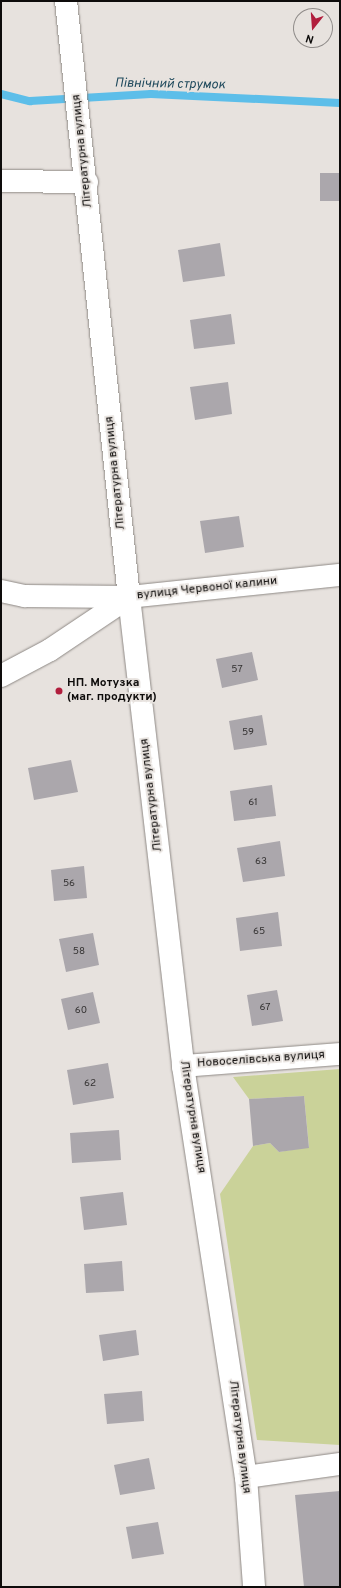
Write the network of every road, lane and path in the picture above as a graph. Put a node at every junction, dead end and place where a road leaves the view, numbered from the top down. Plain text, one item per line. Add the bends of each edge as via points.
1 (66, 1) edge
2 (1, 181) edge
3 (87, 182) junction
4 (340, 575) edge
5 (1, 591) edge
6 (129, 597) junction
7 (1, 676) edge
8 (340, 1054) edge
9 (183, 1066) junction
10 (340, 1464) edge
11 (246, 1477) junction
12 (254, 1587) edge

1 - 3 street, Літературна вулиця
2 - 3 street
3 - 6 street, Літературна вулиця
4 - 6 street, вулиця Червоної калини
5 - 6 street via 25,596
6 - 7 street, вулиця Червоної калини via 50,650
6 - 9 street, Літературна вулиця
8 - 9 street, Новоселівська вулиця
9 - 11 street, Літературна вулиця
10 - 11 street
11 - 12 street, Літературна вулиця

